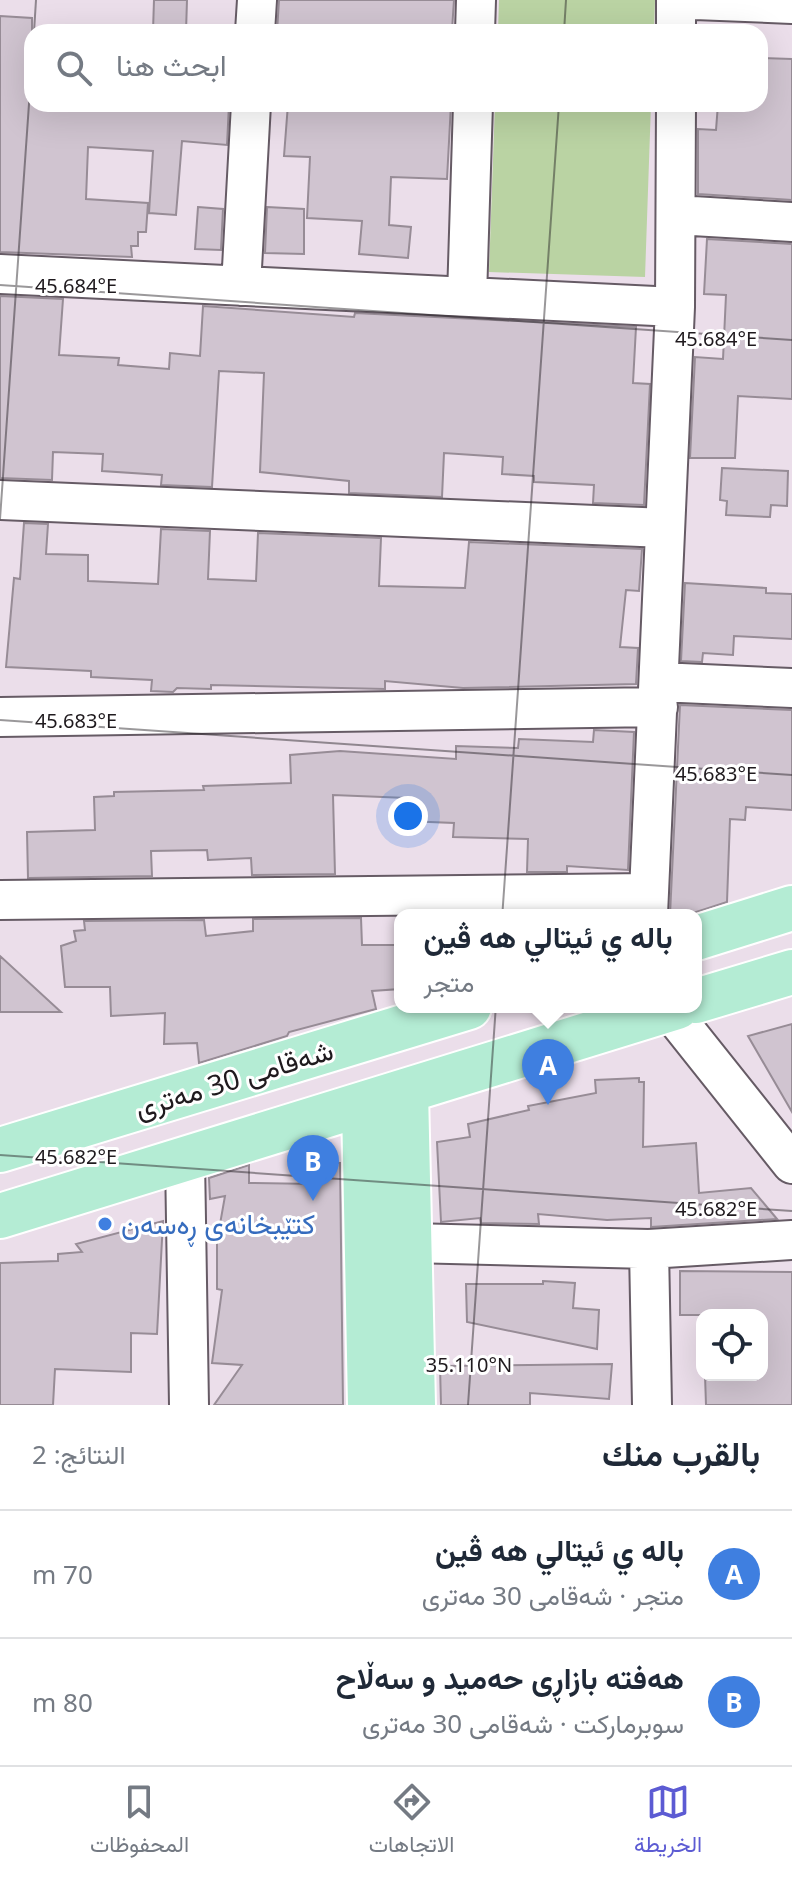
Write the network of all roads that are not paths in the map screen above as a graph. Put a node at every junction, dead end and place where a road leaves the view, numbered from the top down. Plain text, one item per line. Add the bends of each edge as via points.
1 (257, 0) edge
2 (476, 0) edge
3 (676, 0) edge
4 (695, 0) edge
5 (792, 4) edge
6 (256, 24) edge
7 (475, 24) edge
8 (676, 24) edge
9 (251, 112) edge
10 (473, 112) edge
11 (676, 112) edge
12 (676, 215) junction
13 (792, 222) edge
14 (0, 274) edge
15 (241, 286) junction
16 (467, 297) junction
17 (675, 307) junction
18 (0, 500) edge
19 (665, 528) junction
20 (792, 688) edge
21 (658, 695) junction
22 (0, 717) edge
23 (0, 900) edge
24 (649, 904) edge
25 (792, 908) edge
26 (702, 936) edge
27 (792, 972) edge
28 (702, 999) edge
29 (449, 1013) edge
30 (655, 1013) edge
31 (682, 1013) edge
32 (406, 1091) junction
33 (364, 1104) junction
34 (0, 1150) edge
35 (185, 1159) junction
36 (792, 1164) edge
37 (0, 1216) edge
38 (792, 1240) edge
39 (410, 1243) junction
40 (649, 1249) junction
41 (189, 1405) edge
42 (370, 1405) edge
43 (413, 1405) edge
44 (652, 1405) edge

1 - 6 street
2 - 7 street
3 - 8 street
4 - 5 street
9 - 15 street
10 - 16 street
11 - 12 street
12 - 13 street
12 - 17 street
14 - 15 street
15 - 16 street
16 - 17 street
17 - 19 street
18 - 19 street
19 - 21 street
20 - 21 street
21 - 22 street
21 - 24 street
23 - 24 street
25 - 26 main road
27 - 28 main road
29 - 34 main road, شەقامی 30 مەتری
30 - 32 main road
31 - 36 street
32 - 33 main road
32 - 39 main road
33 - 35 main road
33 - 42 main road
35 - 37 main road
35 - 41 street
38 - 40 street
39 - 40 street
39 - 43 main road
40 - 44 street

